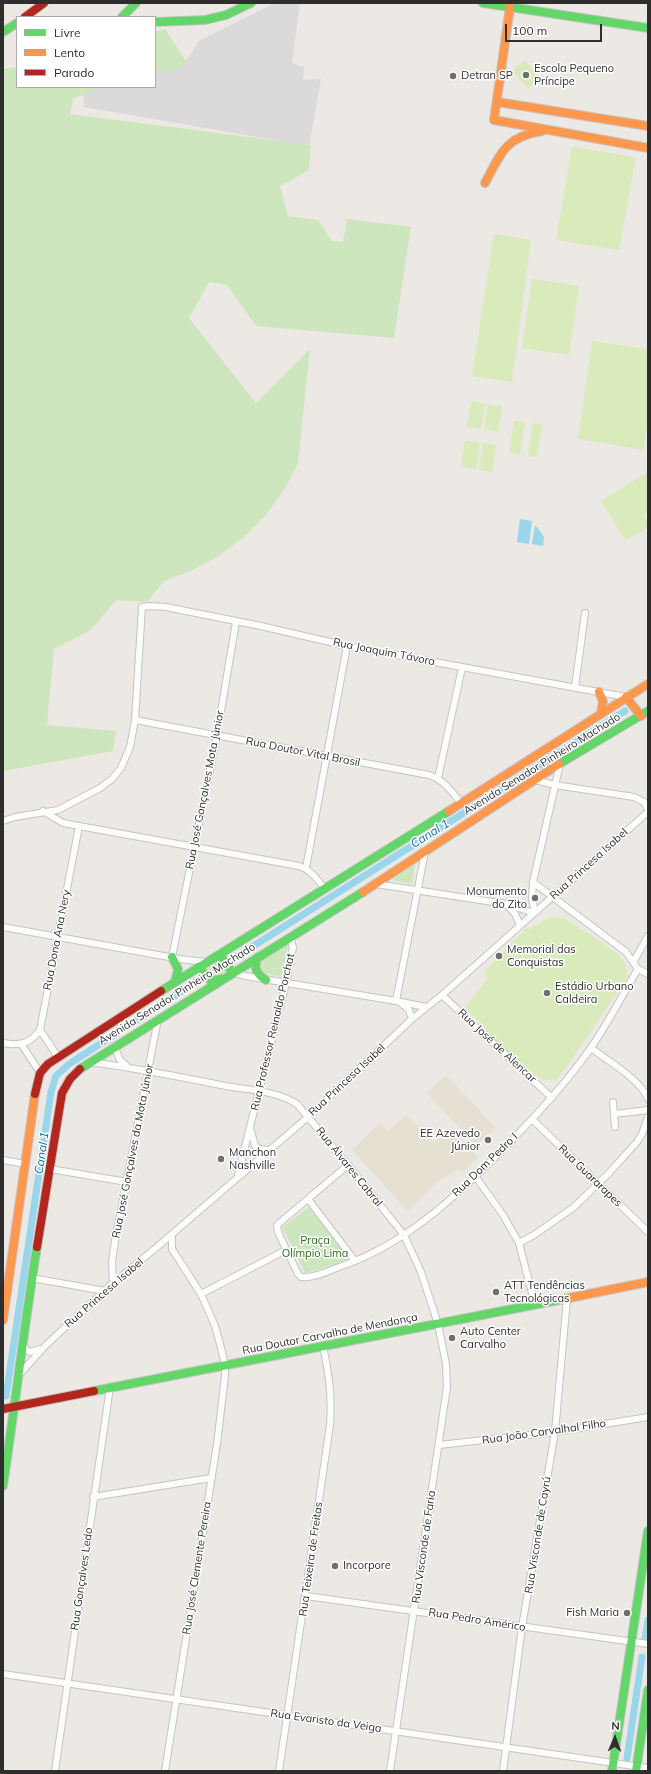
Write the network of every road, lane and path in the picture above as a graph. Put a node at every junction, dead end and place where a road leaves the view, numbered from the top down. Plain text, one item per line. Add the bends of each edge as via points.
1 (44, 3) edge
2 (136, 3) edge
3 (251, 3) edge
4 (483, 3) edge
5 (510, 5) edge
6 (26, 16) edge
7 (123, 16) edge
8 (156, 22) edge
9 (16, 23) edge
10 (648, 28) edge
11 (3, 32) edge
12 (496, 104) junction
13 (648, 126) edge
14 (549, 130) junction
15 (648, 148) edge
16 (485, 183) dead end
17 (585, 613) dead end
18 (236, 622) junction
19 (347, 646) junction
20 (462, 668) junction
21 (648, 684) edge
22 (575, 687) junction
23 (599, 692) junction
24 (626, 697) junction
25 (601, 714) junction
26 (645, 714) edge
27 (135, 720) junction
28 (217, 735) junction
29 (327, 757) junction
30 (560, 764) junction
31 (438, 778) junction
32 (536, 780) junction
33 (555, 785) junction
34 (461, 803) junction
35 (43, 811) junction
36 (648, 811) edge
37 (3, 821) edge
38 (79, 826) junction
39 (194, 847) junction
40 (425, 852) junction
41 (306, 868) junction
42 (533, 882) junction
43 (376, 884) junction
44 (324, 888) junction
45 (418, 889) junction
46 (552, 897) junction
47 (506, 904) junction
48 (534, 912) junction
49 (520, 925) junction
50 (3, 927) edge
51 (58, 936) junction
52 (648, 936) edge
53 (290, 937) junction
54 (215, 956) junction
55 (172, 957) junction
56 (258, 957) junction
57 (180, 959) junction
58 (207, 961) junction
59 (634, 961) junction
60 (198, 967) junction
61 (638, 969) junction
62 (232, 972) junction
63 (648, 974) edge
64 (220, 979) junction
65 (266, 980) junction
66 (175, 982) junction
67 (286, 983) junction
68 (442, 995) junction
69 (398, 1001) junction
70 (426, 1007) junction
71 (158, 1019) junction
72 (412, 1019) junction
73 (40, 1030) junction
74 (3, 1043) edge
75 (22, 1045) junction
76 (114, 1046) junction
77 (591, 1048) junction
78 (58, 1056) junction
79 (90, 1062) junction
80 (129, 1067) junction
81 (149, 1071) junction
82 (40, 1074) junction
83 (260, 1092) junction
84 (552, 1098) junction
85 (648, 1099) edge
86 (613, 1102) dead end
87 (648, 1110) edge
88 (614, 1114) junction
89 (308, 1117) junction
90 (648, 1117) edge
91 (532, 1119) junction
92 (615, 1127) dead end
93 (250, 1128) junction
94 (268, 1150) junction
95 (3, 1160) edge
96 (25, 1164) junction
97 (348, 1165) junction
98 (50, 1169) junction
99 (238, 1176) junction
100 (475, 1176) junction
101 (127, 1182) junction
102 (598, 1184) junction
103 (308, 1199) junction
104 (648, 1232) edge
105 (172, 1234) junction
106 (404, 1235) junction
107 (519, 1243) junction
108 (157, 1247) junction
109 (172, 1249) junction
110 (286, 1250) junction
111 (355, 1261) junction
112 (32, 1278) junction
113 (6, 1280) edge
114 (648, 1282) edge
115 (113, 1283) junction
116 (105, 1291) junction
117 (201, 1294) junction
118 (567, 1299) junction
119 (535, 1305) junction
120 (3, 1320) edge
121 (438, 1324) junction
122 (22, 1341) junction
123 (46, 1346) junction
124 (323, 1346) junction
125 (225, 1365) junction
126 (18, 1376) junction
127 (110, 1387) junction
128 (15, 1406) junction
129 (3, 1409) edge
130 (648, 1418) edge
131 (555, 1432) junction
132 (440, 1445) junction
133 (211, 1478) junction
134 (3, 1486) edge
135 (93, 1497) junction
136 (648, 1532) edge
137 (306, 1596) junction
138 (415, 1611) junction
139 (522, 1627) junction
140 (632, 1642) junction
141 (648, 1644) edge
142 (3, 1674) edge
143 (67, 1684) junction
144 (648, 1690) edge
145 (177, 1700) junction
146 (288, 1716) junction
147 (396, 1732) junction
148 (506, 1748) junction
149 (613, 1767) edge
150 (648, 1768) edge
151 (636, 1769) edge
152 (55, 1771) edge
153 (166, 1771) edge
154 (279, 1771) edge
155 (390, 1771) edge
156 (503, 1771) edge

1 - 6 main road
2 - 7 main road
3 - 8 main road via 216,18
4 - 5 main road
5 - 10 main road
5 - 12 main road
9 - 11 main road
12 - 13 main road
12 - 14 main road via 495,117
14 - 15 main road
14 - 16 main road via 524,134 511,141 500,154
17 - 22 street
18 - 19 street, Rua Joaquim Távora
18 - 27 street, Rua Joaquim Távora via 166,607 142,608
18 - 28 street, Rua José Gonçalves Mota Júnior
19 - 20 street, Rua Joaquim Távora
19 - 29 street
20 - 22 street, Rua Joaquim Távora
20 - 31 street
21 - 24 main road, Avenida Senador Pinheiro Machado
22 - 23 street, Rua Joaquim Távora
23 - 24 street, Rua Joaquim Távora
23 - 25 main road via 603,701
24 - 25 main road, Avenida Senador Pinheiro Machado
24 - 26 main road
25 - 34 main road, Avenida Senador Pinheiro Machado
26 - 30 main road, Avenida Senador Pinheiro Machado
27 - 28 street, Rua Doutor Vital Brasil
27 - 35 street via 126,758 112,779 58,810
28 - 29 street, Rua Doutor Vital Brasil
28 - 39 street, Rua José Gonçalves Mota Júnior
29 - 31 street, Rua Doutor Vital Brasil
29 - 41 street
30 - 32 main road, Avenida Senador Pinheiro Machado
30 - 33 street
31 - 34 street
32 - 33 street
32 - 40 main road, Avenida Senador Pinheiro Machado
33 - 36 street via 634,797 644,802
33 - 42 street
34 - 44 main road, Avenida Senador Pinheiro Machado
35 - 37 street
35 - 38 street via 63,822
36 - 46 street, Rua Princesa Isabel
38 - 39 street
38 - 51 street, Rua Dona Ana Nery
39 - 41 street
39 - 55 street, Rua José Gonçalves Mota Júnior
40 - 43 main road, Avenida Senador Pinheiro Machado
40 - 45 street
41 - 44 street
42 - 46 street
42 - 48 street
43 - 45 street
43 - 53 main road, Avenida Senador Pinheiro Machado
44 - 54 main road, Avenida Senador Pinheiro Machado
45 - 47 street
45 - 69 street
46 - 48 street, Rua Princesa Isabel
46 - 59 street via 626,952
47 - 48 street
47 - 49 street
48 - 49 street, Rua Princesa Isabel
49 - 68 street, Rua Princesa Isabel
50 - 51 street
51 - 55 street
51 - 73 street, Rua Dona Ana Nery
52 - 59 street
53 - 56 main road, Avenida Senador Pinheiro Machado
53 - 67 street, Rua Professor Reinaldo Porchat via 293,947
54 - 58 main road, Avenida Senador Pinheiro Machado
54 - 62 main road via 224,960
55 - 57 street
55 - 66 main road via 178,968
56 - 62 main road, Avenida Senador Pinheiro Machado
56 - 65 main road via 254,965 255,970
57 - 58 street
57 - 60 street
58 - 60 main road, Avenida Senador Pinheiro Machado
59 - 61 street
60 - 64 main road via 211,981
60 - 66 main road, Avenida Senador Pinheiro Machado
61 - 63 street
61 - 77 street, Rua Dom Pedro I
62 - 64 main road, Avenida Senador Pinheiro Machado
62 - 65 street
64 - 71 main road, Avenida Senador Pinheiro Machado
65 - 67 street
66 - 78 main road, Avenida Senador Pinheiro Machado
67 - 69 street
67 - 83 street, Rua Professor Reinaldo Porchat
68 - 70 street, Rua Princesa Isabel
68 - 84 street, Rua José de Alencar
69 - 70 street
69 - 72 street via 409,1010
70 - 72 street, Rua Princesa Isabel
71 - 76 main road, Avenida Senador Pinheiro Machado
71 - 81 street, Rua José Gonçalves da Mota Júnior
72 - 89 street, Rua Princesa Isabel
73 - 75 street
73 - 78 street
74 - 75 street
75 - 82 street
76 - 79 main road, Avenida Senador Pinheiro Machado
76 - 80 street via 120,1060
77 - 84 street, Rua Dom Pedro I
77 - 85 street via 642,1088
78 - 82 main road, Avenida Senador Pinheiro Machado
79 - 80 street, Rua Álvares Cabral
79 - 98 main road, Avenida Senador Pinheiro Machado via 70,1078 62,1093
80 - 81 street, Rua Álvares Cabral
81 - 83 street, Rua Álvares Cabral
81 - 101 street, Rua José Gonçalves da Mota Júnior
82 - 96 main road
83 - 89 street, Rua Álvares Cabral via 292,1101
83 - 93 street, Rua Professor Reinaldo Porchat
84 - 91 street, Rua Dom Pedro I
86 - 88 street
87 - 88 street
88 - 92 street
89 - 94 street, Rua Princesa Isabel
89 - 97 street, Rua Álvares Cabral
90 - 102 street via 637,1142
91 - 100 street, Rua Dom Pedro I
91 - 102 street, Rua Guararapes
93 - 94 street via 255,1146
93 - 99 street, Rua Professor Reinaldo Porchat
94 - 99 street, Rua Princesa Isabel
95 - 96 street
96 - 113 main road
97 - 103 street
97 - 106 street, Rua Álvares Cabral
98 - 101 street
98 - 112 main road, Avenida Senador Pinheiro Machado
99 - 105 street, Rua Princesa Isabel
100 - 106 street, Rua Dom Pedro I via 435,1212
100 - 107 street
101 - 115 street, Rua José Gonçalves da Mota Júnior via 114,1252
102 - 104 street, Rua Guararapes
102 - 107 street via 574,1207
103 - 110 street, Rua Dom Pedro I via 277,1225
103 - 111 street
105 - 108 street, Rua Princesa Isabel
105 - 109 street
106 - 111 street, Rua Dom Pedro I
106 - 121 street, Rua Álvares Cabral via 421,1272
107 - 119 street
108 - 109 street
108 - 115 street, Rua Princesa Isabel
109 - 117 street, Rua José Clemente Pereira
110 - 111 street, Rua Dom Pedro I via 298,1274 305,1278
110 - 117 street
112 - 116 street
112 - 122 main road, Avenida Senador Pinheiro Machado
113 - 120 main road
114 - 118 main road, Rua Doutor Carvalho de Mendonça
115 - 116 street, Rua Princesa Isabel
116 - 123 street, Rua Princesa Isabel
117 - 125 street, Rua José Clemente Pereira via 215,1326
118 - 119 main road, Rua Doutor Carvalho de Mendonça
118 - 131 street, Rua Visconde de Cayrú
119 - 121 main road, Rua Doutor Carvalho de Mendonça
121 - 124 main road, Rua Doutor Carvalho de Mendonça
121 - 132 street, Rua Visconde de Faria via 448,1376
122 - 123 street, Rua Princesa Isabel via 30,1352
122 - 126 main road, Avenida Senador Pinheiro Machado
123 - 126 street, Rua Princesa Isabel
124 - 125 main road, Rua Doutor Carvalho de Mendonça
124 - 137 street, Rua Teixeira de Freitas via 331,1381 332,1402
125 - 127 main road, Rua Doutor Carvalho de Mendonça
125 - 133 street, Rua José Clemente Pereira
126 - 128 main road, Avenida Senador Pinheiro Machado
127 - 128 main road, Rua Doutor Carvalho de Mendonça
127 - 135 street, Rua Gonçalves Ledo
128 - 129 main road, Rua Doutor Carvalho de Mendonça
128 - 134 main road, Avenida Senador Pinheiro Machado
130 - 131 street, Rua João Carvalhal Filho
131 - 132 street, Rua João Carvalhal Filho
131 - 139 street, Rua Visconde de Cayrú
132 - 138 street, Rua Visconde de Faria
133 - 135 street
133 - 145 street, Rua José Clemente Pereira
135 - 143 street, Rua Gonçalves Ledo
136 - 140 main road
137 - 138 street, Rua Pedro Américo
137 - 146 street, Rua Teixeira de Freitas
138 - 139 street, Rua Pedro Américo
138 - 147 street, Rua Visconde de Faria
139 - 140 street, Rua Pedro Américo
139 - 148 street, Rua Visconde de Cayrú
140 - 141 street, Rua Pedro Américo
140 - 149 main road
142 - 143 street, Rua Evaristo da Veiga
143 - 145 street, Rua Evaristo da Veiga
143 - 152 street, Rua Gonçalves Ledo
144 - 151 main road
145 - 146 street, Rua Evaristo da Veiga
145 - 153 street, Rua José Clemente Pereira
146 - 147 street, Rua Evaristo da Veiga
146 - 154 street, Rua Teixeira de Freitas
147 - 148 street, Rua Evaristo da Veiga
147 - 155 street, Rua Visconde de Faria
148 - 149 street, Rua Evaristo da Veiga
148 - 156 street, Rua Visconde de Cayrú
149 - 151 street, Rua Evaristo da Veiga
150 - 151 street, Rua Evaristo da Veiga

